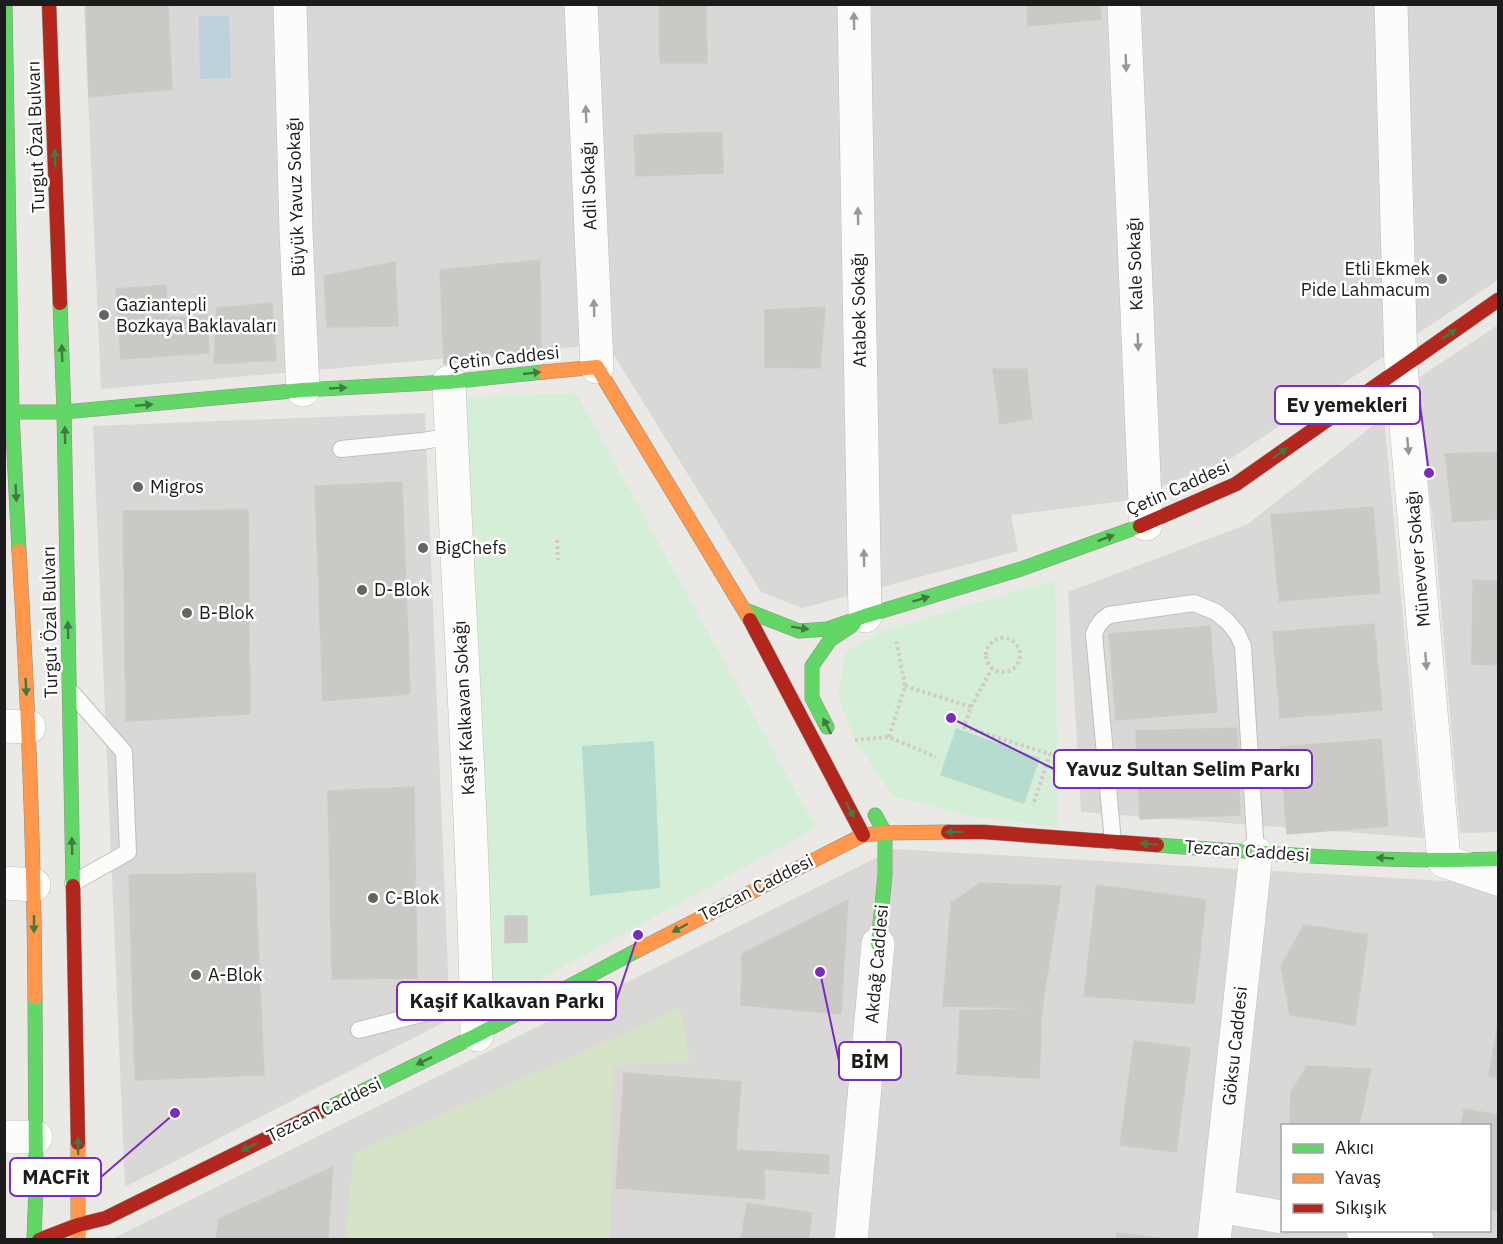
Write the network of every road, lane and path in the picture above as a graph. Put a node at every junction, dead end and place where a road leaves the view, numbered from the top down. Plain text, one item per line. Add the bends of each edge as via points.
1 (5, 4) edge
2 (49, 4) edge
3 (290, 4) edge
4 (581, 4) edge
5 (854, 4) edge
6 (1124, 4) edge
7 (1391, 4) edge
8 (1498, 300) edge
9 (597, 367) junction
10 (1401, 367) junction
11 (449, 382) junction
12 (303, 390) junction
13 (64, 412) junction
14 (8, 413) edge
15 (451, 436) junction
16 (341, 449) dead end
17 (1146, 524) junction
18 (557, 540) dead end
19 (12, 555) edge
20 (558, 560) dead end
21 (745, 610) junction
22 (865, 616) junction
23 (896, 639) dead end
24 (992, 668) junction
25 (905, 686) junction
26 (69, 690) junction
27 (812, 698) junction
28 (971, 707) junction
29 (17, 726) edge
30 (889, 737) junction
31 (838, 749) joint
32 (936, 757) dead end
33 (867, 801) dead end
34 (885, 833) junction
35 (863, 835) junction
36 (1024, 835) junction
37 (1113, 842) junction
38 (1256, 853) junction
39 (1498, 859) edge
40 (1444, 861) junction
41 (1498, 879) edge
42 (19, 884) edge
43 (73, 884) junction
44 (878, 944) joint
45 (476, 1000) junction
46 (359, 1030) dead end
47 (477, 1035) junction
48 (20, 1137) edge
49 (1218, 1206) junction
50 (1281, 1217) edge
51 (78, 1232) edge
52 (1375, 1232) edge
53 (36, 1239) edge
54 (851, 1239) edge
55 (1214, 1239) edge
56 (1417, 1239) edge

1 - 14 street, Turgut Özal Bulvarı
13 -> 2 street, Turgut Özal Bulvarı
3 - 12 street, Büyük Yavuz Sokağı
9 -> 4 street, Adil Sokağı
22 -> 5 street, Atabek Sokağı
6 -> 17 street, Kale Sokağı
7 - 10 street, Münevver Sokağı
10 -> 8 street, Çetin Caddesi
11 -> 9 street, Çetin Caddesi
9 - 21 street
17 -> 10 street, Çetin Caddesi via 1236,484
10 -> 40 street, Münevver Sokağı
12 -> 11 street, Çetin Caddesi
11 - 15 street, Kaşif Kalkavan Sokağı
13 -> 12 street, Çetin Caddesi
13 - 14 street, Çetin Caddesi
26 -> 13 street, Turgut Özal Bulvarı
14 -> 19 street, Turgut Özal Bulvarı
15 - 16 lane
15 - 45 street, Kaşif Kalkavan Sokağı
22 -> 17 street, Çetin Caddesi via 1021,569
18 - 20 path
19 -> 29 street, Turgut Özal Bulvarı
21 -> 22 street, Çetin Caddesi via 800,631 827,629
21 - 27 street
21 -> 35 street
22 - 27 street, Çetin Caddesi via 830,640 812,666
23 - 25 path
24 - 24 path via 986,658 993,642 1014,642 1020,651 1016,666 1002,673
24 - 28 path
25 - 28 path
25 - 30 path
43 -> 26 street, Turgut Özal Bulvarı
26 - 43 lane via 124,752 128,852
31 -> 27 street, Çetin Caddesi
28 - 36 path via 964,727 1050,754
29 - 42 street, Turgut Özal Bulvarı
30 - 31 path via 855,740
30 - 32 path
33 - 34 street
34 - 35 street, Tezcan Caddesi
36 -> 34 street, Tezcan Caddesi
34 - 44 street, Akdağ Caddesi
35 -> 47 street, Tezcan Caddesi
36 - 37 street, Tezcan Caddesi
38 -> 37 street, Tezcan Caddesi
37 - 38 lane via 1094,634 1101,620 1109,615 1194,603 1227,621 1243,646
40 -> 38 street, Tezcan Caddesi
38 - 49 street, Göksu Caddesi
39 - 40 street
40 - 41 street, Tezcan Caddesi
42 -> 48 street, Turgut Özal Bulvarı
51 -> 43 street, Turgut Özal Bulvarı
44 - 54 street, Akdağ Caddesi
45 - 46 lane
45 - 47 street, Kaşif Kalkavan Sokağı
47 -> 51 street, Tezcan Caddesi
48 - 53 street, Turgut Özal Bulvarı via 36,1186
49 - 50 street
49 - 55 street, Göksu Caddesi
51 - 53 street, Tezcan Caddesi
52 - 56 street

